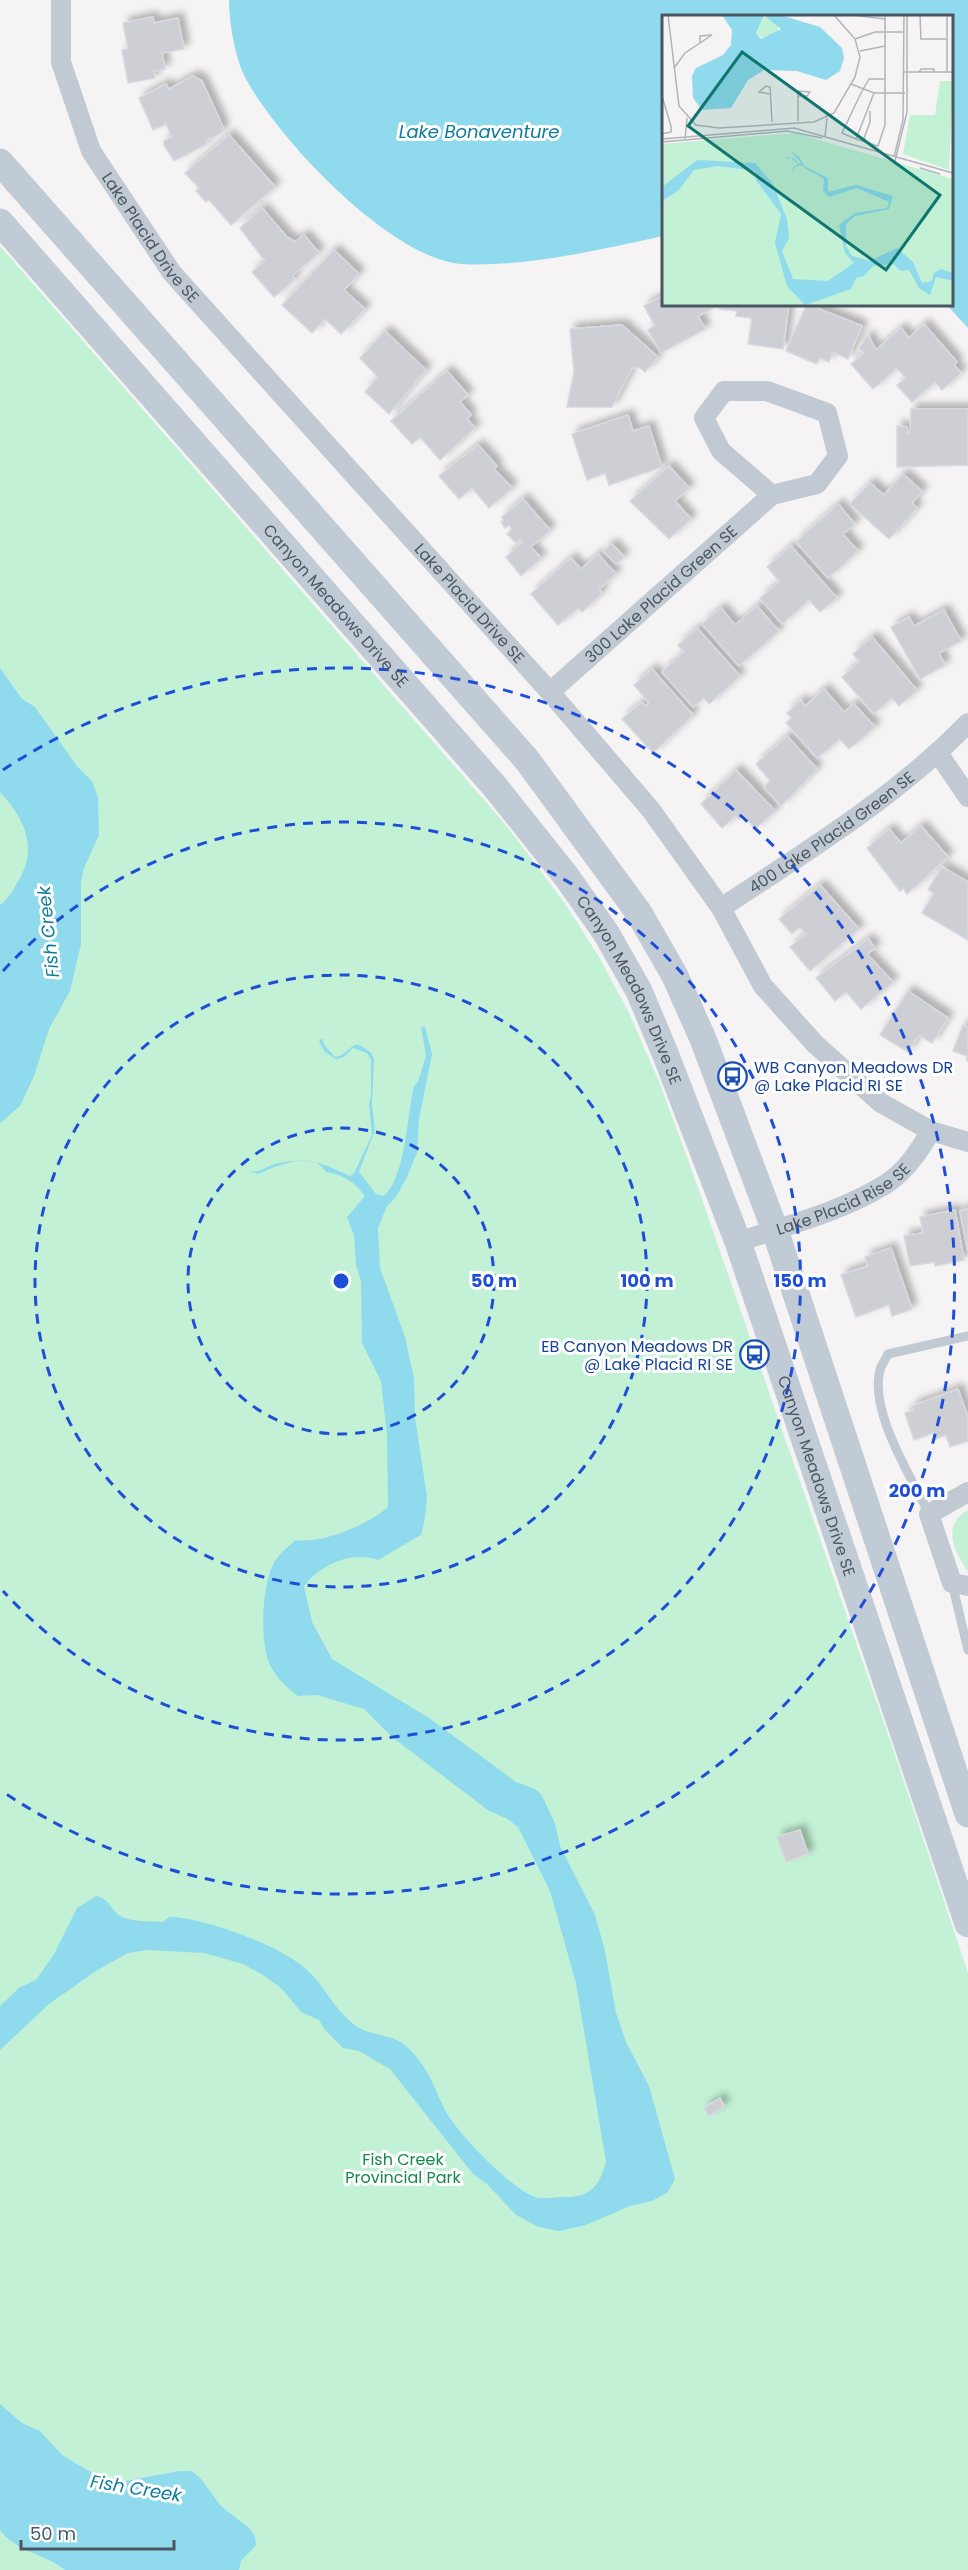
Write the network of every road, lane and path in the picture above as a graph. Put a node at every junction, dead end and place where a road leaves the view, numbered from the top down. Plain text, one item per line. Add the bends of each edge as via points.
1 (61, 0) edge
2 (0, 162) edge
3 (0, 222) edge
4 (772, 495) junction
5 (550, 692) junction
6 (968, 723) edge
7 (938, 753) junction
8 (968, 797) edge
9 (721, 908) junction
10 (931, 1131) junction
11 (968, 1142) edge
12 (775, 1230) junction
13 (738, 1242) junction
14 (968, 1336) edge
15 (968, 1492) edge
16 (929, 1514) junction
17 (960, 1584) edge
18 (968, 1650) edge
19 (968, 1814) edge
20 (968, 1924) edge

1 - 5 street, Lake Placid Drive SE via 61,62 92,151 172,273
2 - 12 main road via 526,760 599,855 639,913 675,976
3 - 13 main road, Canyon Meadows Drive SE via 496,788 566,876 606,933 639,991
4 - 4 street, 300 Lake Placid Green SE via 817,484 838,456 827,412 767,391 724,391 704,418 721,451
4 - 5 street, 300 Lake Placid Green SE
5 - 9 street, Lake Placid Drive SE via 651,810
6 - 7 street, 400 Lake Placid Green SE
7 - 8 street
7 - 9 street, 400 Lake Placid Green SE via 842,829
9 - 10 street, Lake Placid Drive SE via 764,986 815,1044 881,1103
10 - 11 street, Lake Placid Drive SE
10 - 12 street, Lake Placid Rise SE via 915,1158 886,1184 809,1220
12 - 13 street, Lake Placid Rise SE
12 - 19 main road
13 - 20 main road, Canyon Meadows Drive SE
14 - 16 lane via 888,1354 880,1370 879,1401 884,1417
15 - 16 street
16 - 17 street
17 - 18 lane

